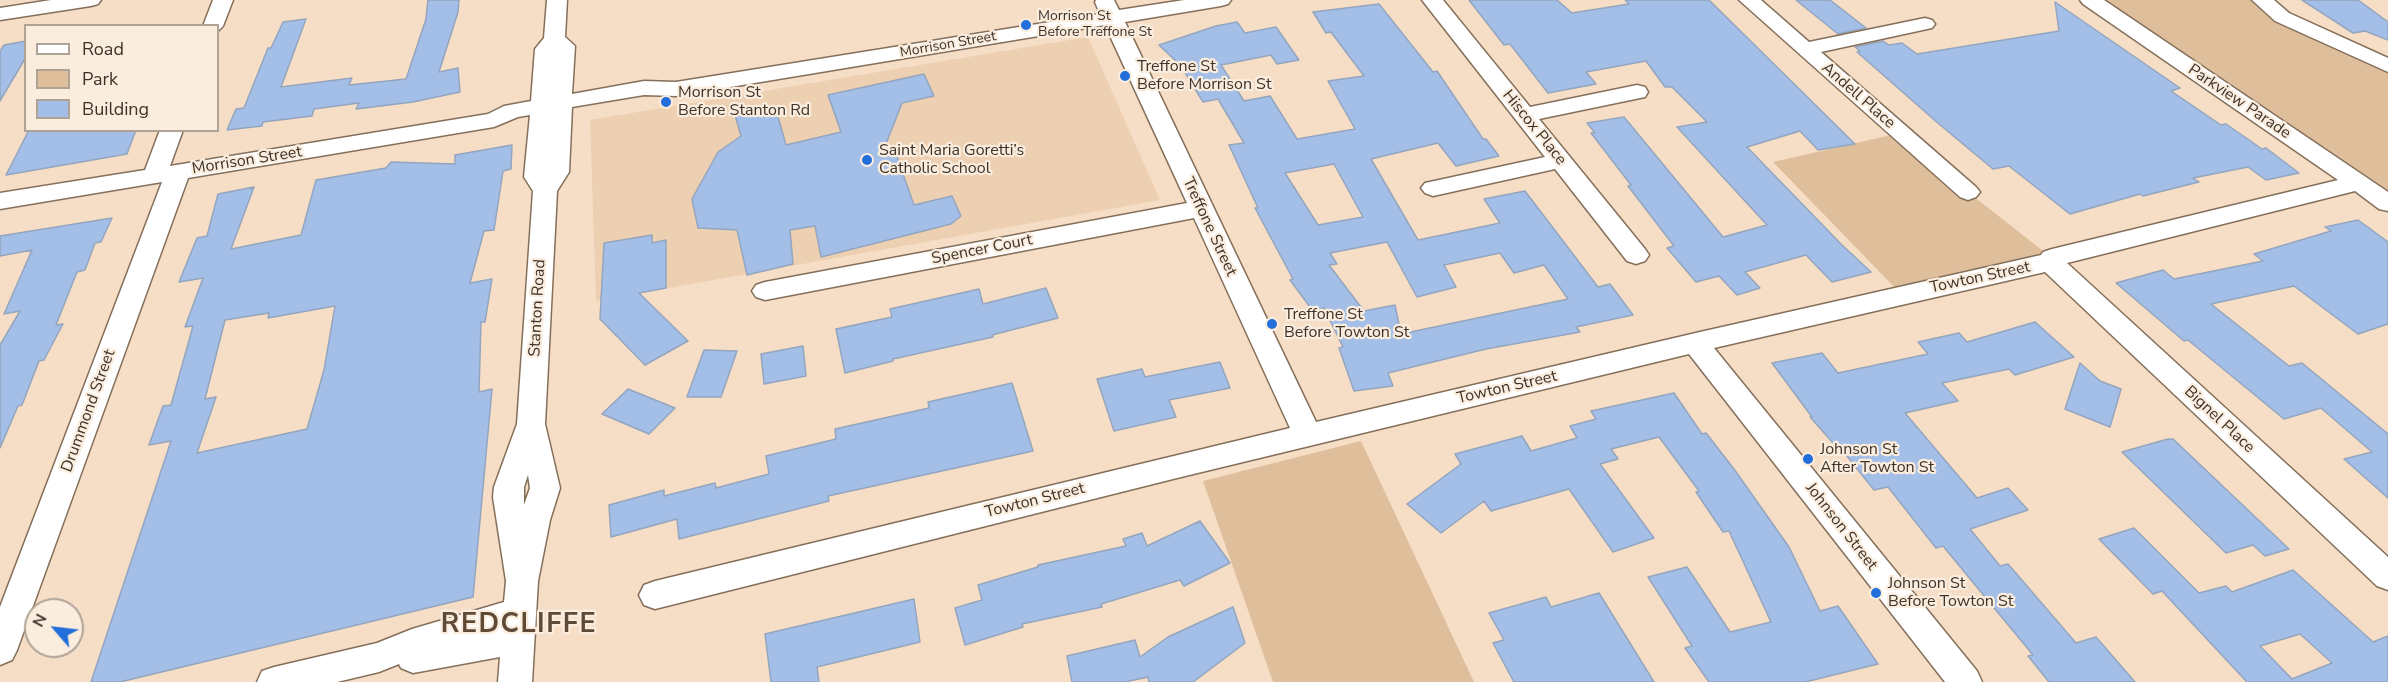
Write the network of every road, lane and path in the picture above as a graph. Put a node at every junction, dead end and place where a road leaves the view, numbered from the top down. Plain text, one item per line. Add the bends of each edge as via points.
1 (91, 0) edge
2 (223, 0) edge
3 (557, 0) edge
4 (1221, 0) edge
5 (1432, 0) edge
6 (1749, 0) edge
7 (2090, 0) edge
8 (2262, 0) edge
9 (1107, 9) edge
10 (0, 14) edge
11 (214, 24) edge
12 (1925, 24) dead end
13 (1804, 49) junction
14 (2388, 66) edge
15 (1637, 92) dead end
16 (551, 111) junction
17 (1524, 115) junction
18 (172, 132) edge
19 (1560, 161) junction
20 (166, 174) junction
21 (2358, 183) junction
22 (1433, 188) dead end
23 (1968, 192) dead end
24 (0, 201) edge
25 (2388, 203) edge
26 (1200, 209) junction
27 (1636, 255) dead end
28 (2050, 262) junction
29 (765, 291) dead end
30 (1695, 343) junction
31 (1308, 435) junction
32 (2388, 578) edge
33 (655, 595) dead end
34 (520, 611) junction
35 (0, 650) edge
36 (274, 682) edge
37 (515, 682) edge
38 (1965, 682) edge

1 - 10 street
2 - 11 street
3 - 16 street, Stanton Road via 554,39 546,49
4 - 9 street, Morrison Street
5 - 17 street, Hiscox Place
6 - 13 street, Andell Place
7 - 21 street, Parkview Parade
8 - 14 street via 2282,17
9 - 16 street, Morrison Street via 675,89 653,98
9 - 26 street, Treffone Street
12 - 13 street
13 - 23 street, Andell Place
15 - 17 street
16 - 20 street, Morrison Street via 506,124 494,120
16 - 34 street, Stanton Road via 536,177 545,191 531,424 545,488 535,520
17 - 19 street, Hiscox Place
18 - 20 street, Drummond Street
19 - 22 street
19 - 27 street, Hiscox Place
20 - 24 street, Morrison Street
20 - 35 street, Drummond Street
21 - 25 street, Parkview Parade
21 - 28 street, Towton Street via 2052,258
26 - 29 street, Spencer Court
26 - 31 street, Treffone Street
28 - 30 street, Towton Street
28 - 32 street, Bignel Place
30 - 31 street, Towton Street
30 - 38 street, Johnson Street
31 - 33 street, Towton Street
34 - 36 street via 422,658 378,657
34 - 37 street, Stanton Road

